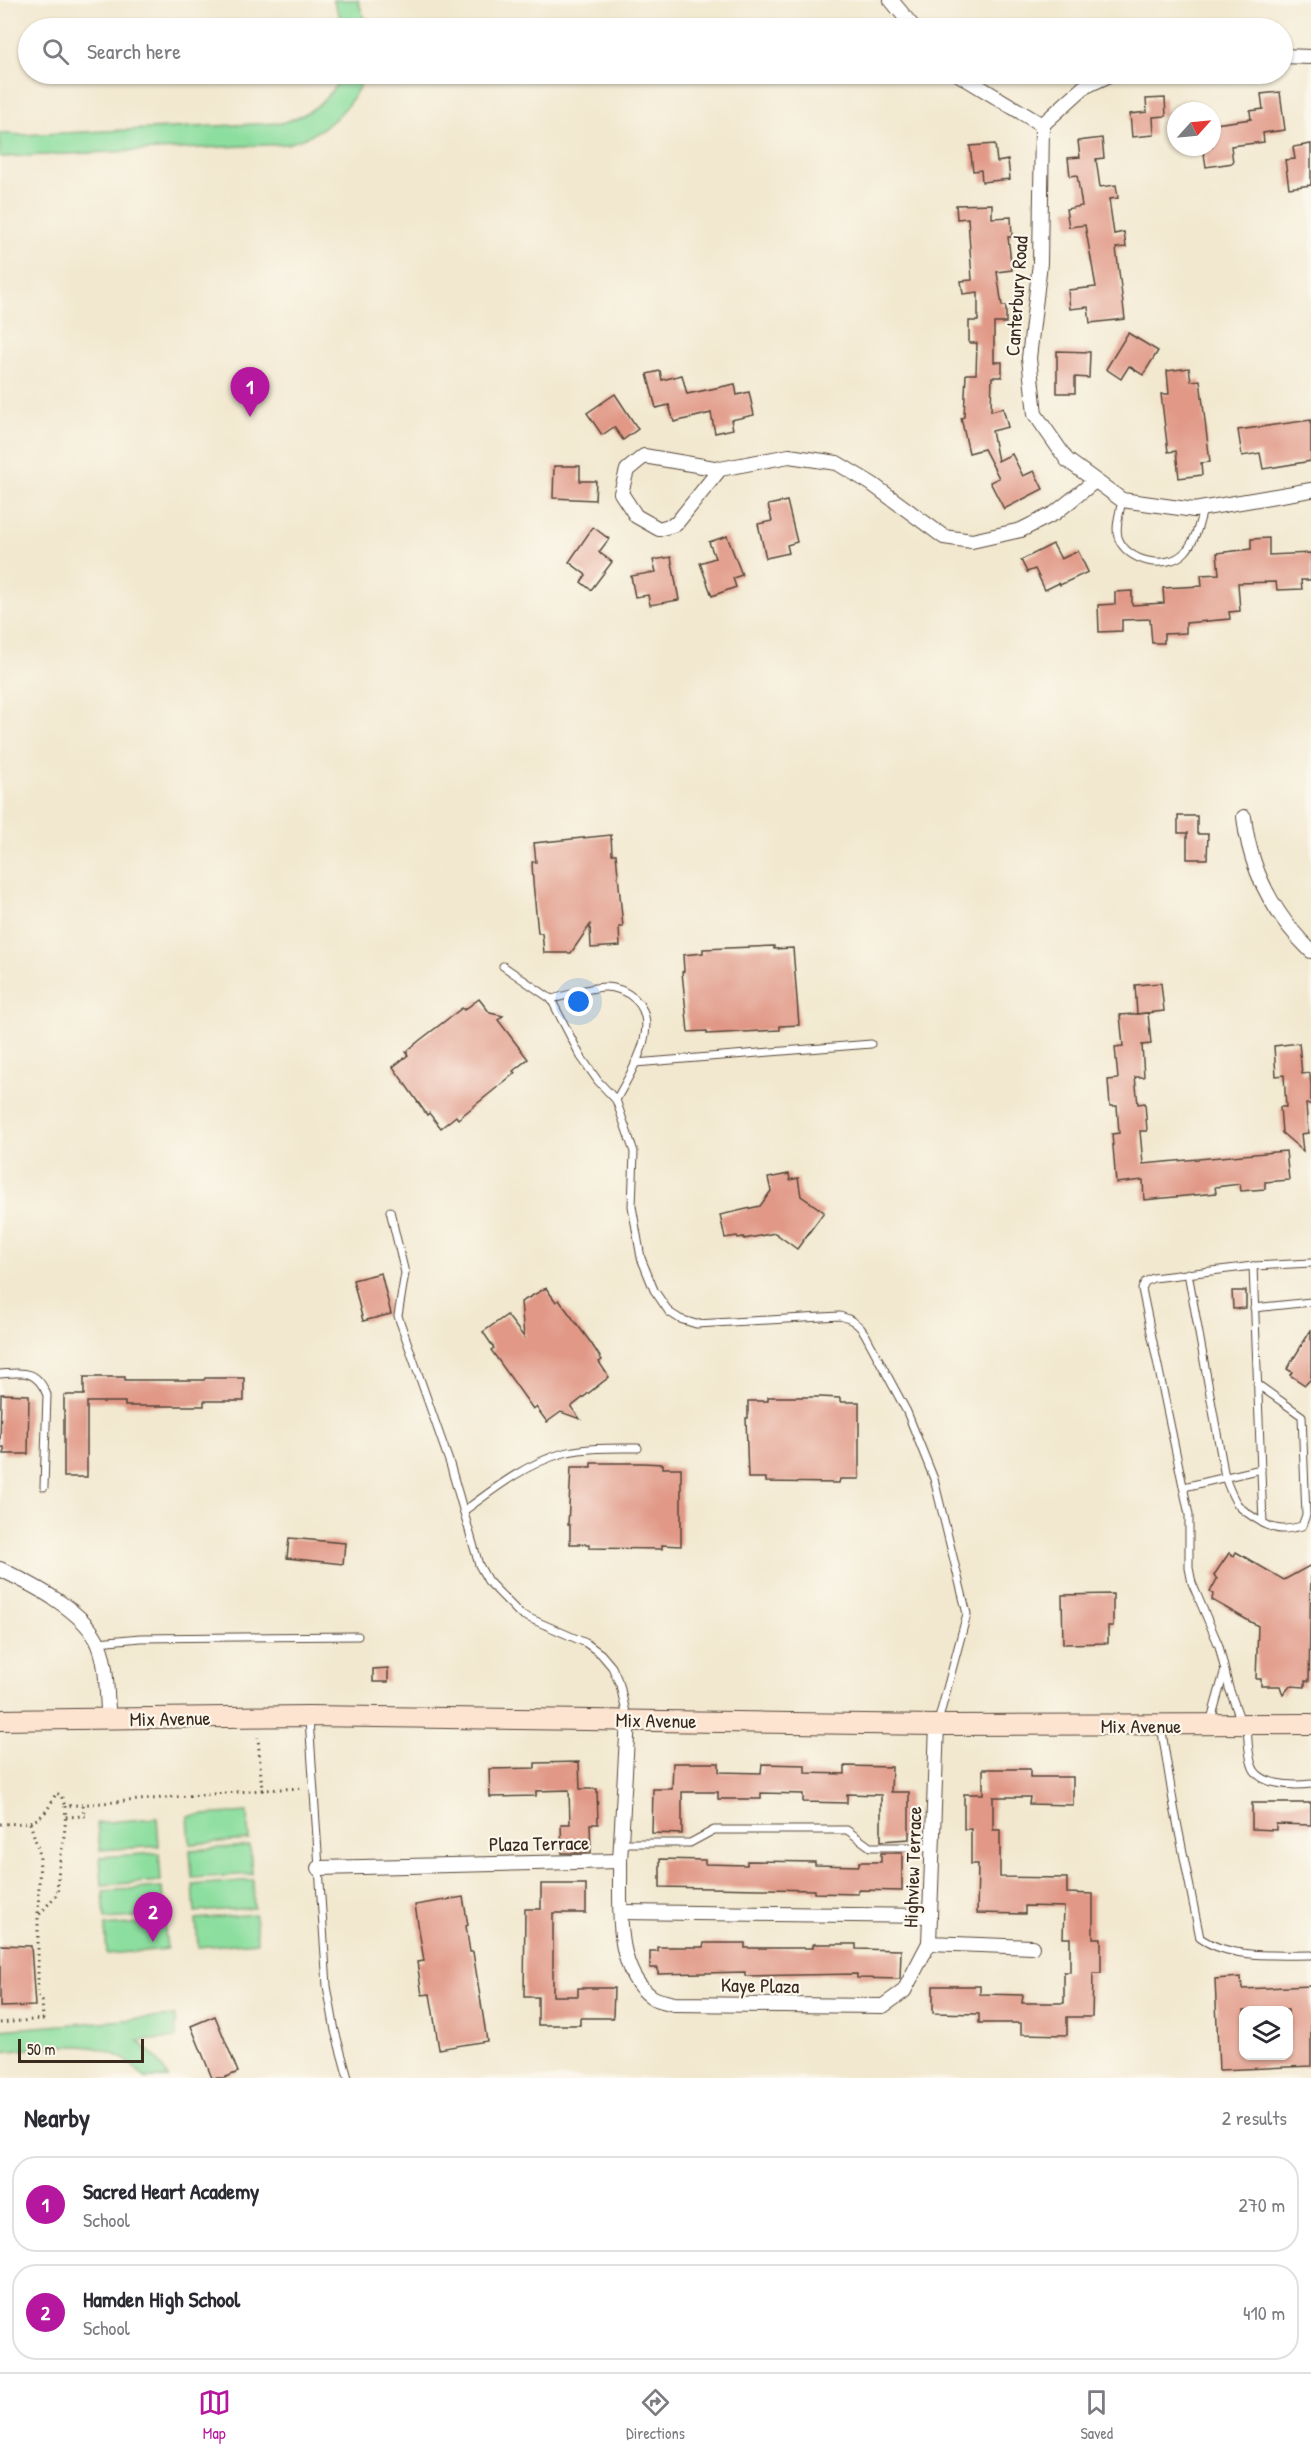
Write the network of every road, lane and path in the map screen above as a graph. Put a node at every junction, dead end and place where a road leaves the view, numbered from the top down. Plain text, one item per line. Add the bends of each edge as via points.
1 (891, 0) edge
2 (906, 18) edge
3 (1293, 56) edge
4 (1311, 57) edge
5 (974, 84) edge
6 (1090, 84) edge
7 (1042, 125) junction
8 (720, 469) junction
9 (1095, 481) junction
10 (1311, 490) edge
11 (1122, 500) junction
12 (1203, 509) junction
13 (1244, 817) dead end
14 (1311, 951) edge
15 (502, 966) dead end
16 (551, 999) junction
17 (870, 1044) dead end
18 (635, 1063) junction
19 (616, 1101) junction
20 (390, 1211) dead end
21 (1311, 1263) edge
22 (1253, 1266) junction
23 (1188, 1273) junction
24 (1311, 1302) edge
25 (1254, 1308) junction
26 (0, 1374) edge
27 (1257, 1384) junction
28 (638, 1448) dead end
29 (1261, 1469) junction
30 (1225, 1477) junction
31 (44, 1487) dead end
32 (1184, 1487) junction
33 (464, 1511) junction
34 (1309, 1515) edge
35 (1263, 1523) junction
36 (0, 1569) edge
37 (358, 1636) dead end
38 (98, 1642) junction
39 (1225, 1671) junction
40 (309, 1716) junction
41 (109, 1719) junction
42 (628, 1719) junction
43 (0, 1720) edge
44 (1210, 1724) junction
45 (1244, 1724) junction
46 (1311, 1724) edge
47 (937, 1725) junction
48 (1161, 1726) junction
49 (258, 1737) dead end
50 (1311, 1784) edge
51 (312, 1787) junction
52 (262, 1790) junction
53 (83, 1804) junction
54 (65, 1806) junction
55 (66, 1817) junction
56 (30, 1823) junction
57 (0, 1824) edge
58 (621, 1843) junction
59 (932, 1848) junction
60 (620, 1861) junction
61 (318, 1868) junction
62 (622, 1912) junction
63 (38, 1916) junction
64 (930, 1916) junction
65 (929, 1943) junction
66 (1032, 1947) dead end
67 (1311, 1955) edge
68 (0, 2023) edge
69 (348, 2078) edge

1 - 2 street
3 - 4 street
5 - 7 street
6 - 7 street
7 - 9 street, Canterbury Road via 1040,263 1029,358 1035,414 1067,460
8 - 8 street via 676,524 659,529 636,516 621,493 627,471 644,456
8 - 9 street via 789,456 837,463 944,537 972,541 1021,530 1055,513
9 - 11 street, Canterbury Road
10 - 12 street, Canterbury Road
11 - 12 street, Canterbury Road
11 - 12 lane via 1116,530 1122,546 1137,558 1157,562 1184,552 1193,541
13 - 14 street via 1250,854 1264,891
15 - 16 lane
16 - 18 lane via 605,987 627,992 641,1004 645,1017 645,1040
16 - 19 lane via 581,1058
17 - 18 lane
18 - 19 lane
19 - 47 lane via 634,1152 632,1206 641,1258 654,1290 669,1312 696,1324 828,1315 850,1319 860,1327 898,1394 934,1479 967,1614
20 - 33 lane via 405,1273 398,1316
21 - 22 lane
22 - 23 lane
22 - 25 lane
23 - 30 lane
23 - 32 lane via 1153,1278 1142,1289
24 - 25 lane
25 - 27 lane
26 - 31 lane via 31,1375 42,1382 47,1395
27 - 29 lane
27 - 34 lane via 1302,1416
28 - 33 lane via 565,1453 497,1486
29 - 30 lane
29 - 35 lane
30 - 32 lane
30 - 35 lane via 1234,1502
32 - 39 lane via 1190,1515 1192,1583 1219,1646
33 - 42 lane via 478,1565 488,1581 520,1614 586,1643 601,1654 620,1685
34 - 35 lane via 1302,1526 1286,1530
36 - 38 street via 67,1606
37 - 38 lane via 140,1638
38 - 41 street
39 - 44 lane
39 - 45 lane
40 - 41 street, Mix Avenue
40 - 42 street, Mix Avenue
40 - 51 lane
41 - 43 street, Mix Avenue
42 - 47 street, Mix Avenue
42 - 58 street
44 - 45 street, Mix Avenue
44 - 48 street, Mix Avenue
45 - 46 street, Mix Avenue
45 - 50 lane via 1252,1767 1260,1776 1274,1782
47 - 48 street, Mix Avenue
47 - 59 street, Highview Terrace
48 - 67 lane via 1200,1938 1210,1946 1233,1951
49 - 52 path
51 - 52 path
51 - 61 lane
52 - 53 path
53 - 54 path
53 - 55 path via 85,1817
54 - 55 path
54 - 56 path via 62,1795 56,1793 45,1814
55 - 63 path via 58,1893
56 - 57 path
56 - 63 path via 40,1855
58 - 59 lane via 690,1843 714,1830 846,1830 870,1847
58 - 60 street
59 - 64 street, Highview Terrace
60 - 61 street, Plaza Terrace
60 - 62 street, Kaye Plaza
61 - 69 lane via 327,1986
62 - 64 street
62 - 65 street, Kaye Plaza via 623,1947 632,1973 654,1998 674,2004 883,2006 904,1991
63 - 68 path via 38,1996 43,2019
64 - 65 street, Highview Terrace
65 - 66 street, Highview Terrace

